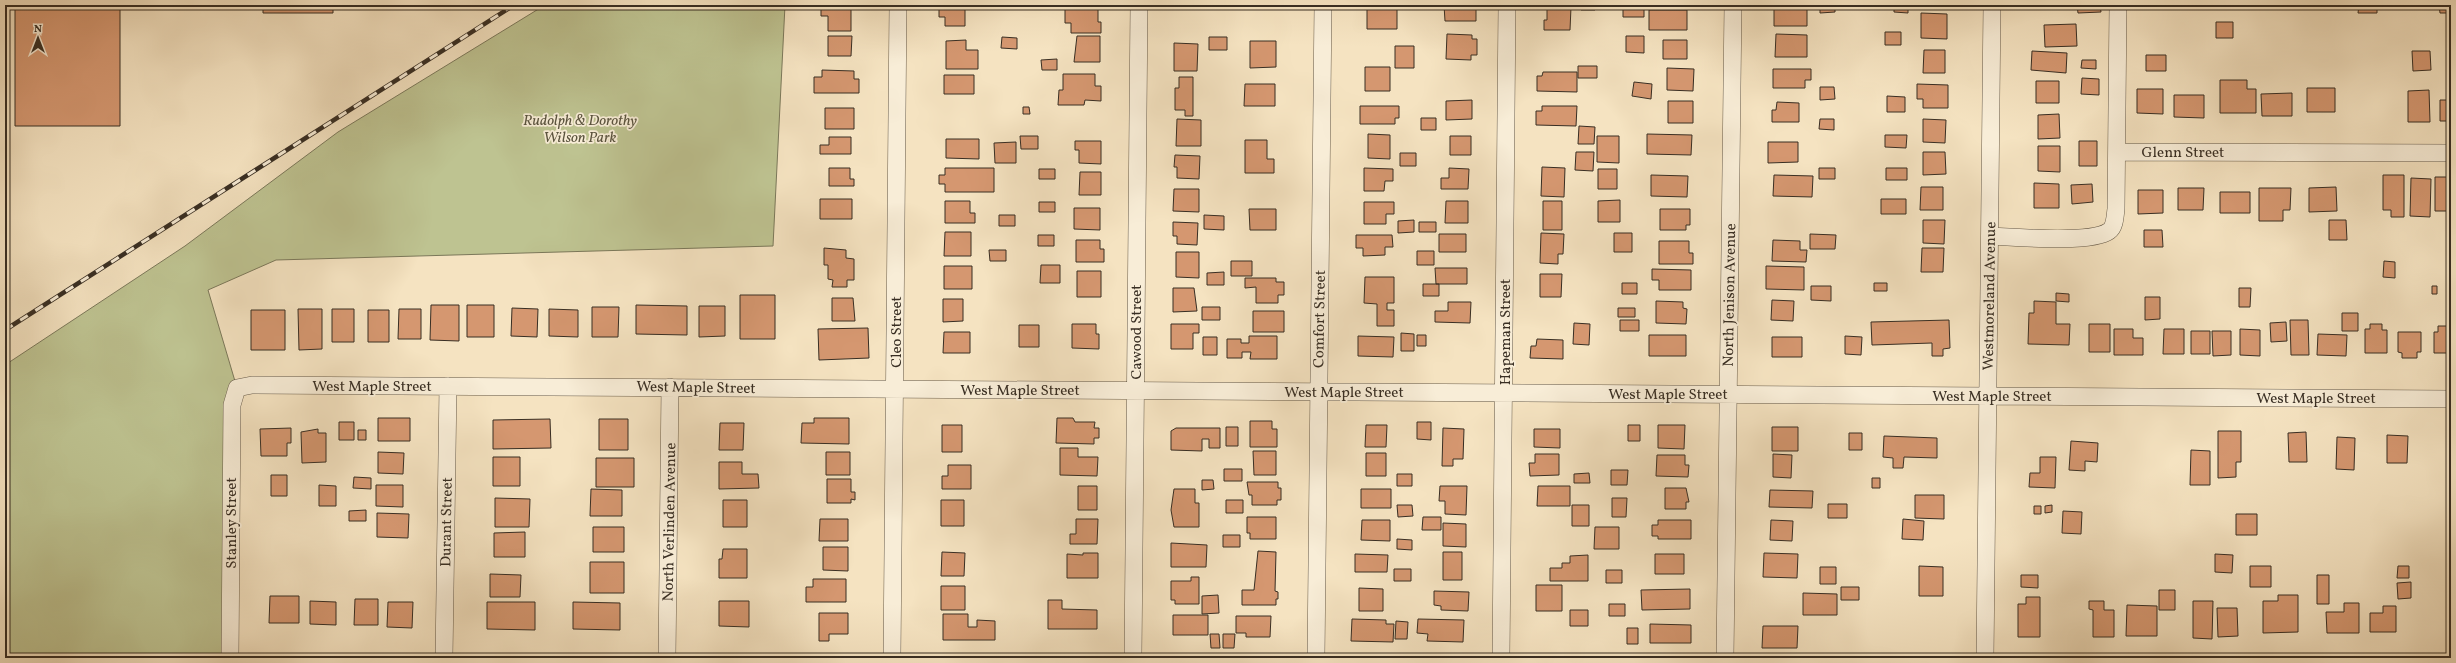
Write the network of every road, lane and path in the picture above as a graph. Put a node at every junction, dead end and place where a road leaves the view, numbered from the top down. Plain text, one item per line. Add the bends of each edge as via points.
1 (898, 5) edge
2 (1139, 5) edge
3 (1323, 5) edge
4 (1507, 5) edge
5 (1733, 5) edge
6 (1992, 5) edge
7 (2118, 5) edge
8 (2117, 152) junction
9 (2451, 153) edge
10 (1990, 236) junction
11 (448, 386) junction
12 (670, 387) junction
13 (236, 388) joint
14 (895, 389) junction
15 (1136, 390) junction
16 (1318, 392) junction
17 (1504, 393) junction
18 (1728, 395) junction
19 (1988, 396) junction
20 (2451, 399) edge
21 (230, 658) edge
22 (444, 658) edge
23 (668, 658) edge
24 (892, 658) edge
25 (1133, 658) edge
26 (1316, 658) edge
27 (1502, 658) edge
28 (1725, 658) edge
29 (1985, 658) edge

1 - 14 street, Cleo Street
2 - 15 street, Cawood Street
3 - 16 street, Comfort Street
4 - 17 street, Hapeman Street
5 - 18 street, North Jenison Avenue
6 - 10 street, Westmoreland Avenue
7 - 8 street
8 - 9 street, Glenn Street
8 - 10 street via 2116,209 2114,223 2109,231 2093,238
10 - 19 street, Westmoreland Avenue
11 - 12 street, West Maple Street
11 - 13 street, West Maple Street via 252,385
11 - 22 street, Durant Street
12 - 14 street, West Maple Street
12 - 23 street, North Verlinden Avenue
13 - 21 street, Stanley Street via 232,405
14 - 15 street, West Maple Street
14 - 24 street, Cleo Street
15 - 16 street, West Maple Street
15 - 25 street, Cawood Street
16 - 17 street, West Maple Street
16 - 26 street, Comfort Street
17 - 18 street, West Maple Street
17 - 27 street, Hapeman Street
18 - 19 street, West Maple Street
18 - 28 street, North Jenison Avenue
19 - 20 street, West Maple Street
19 - 29 street, Westmoreland Avenue

